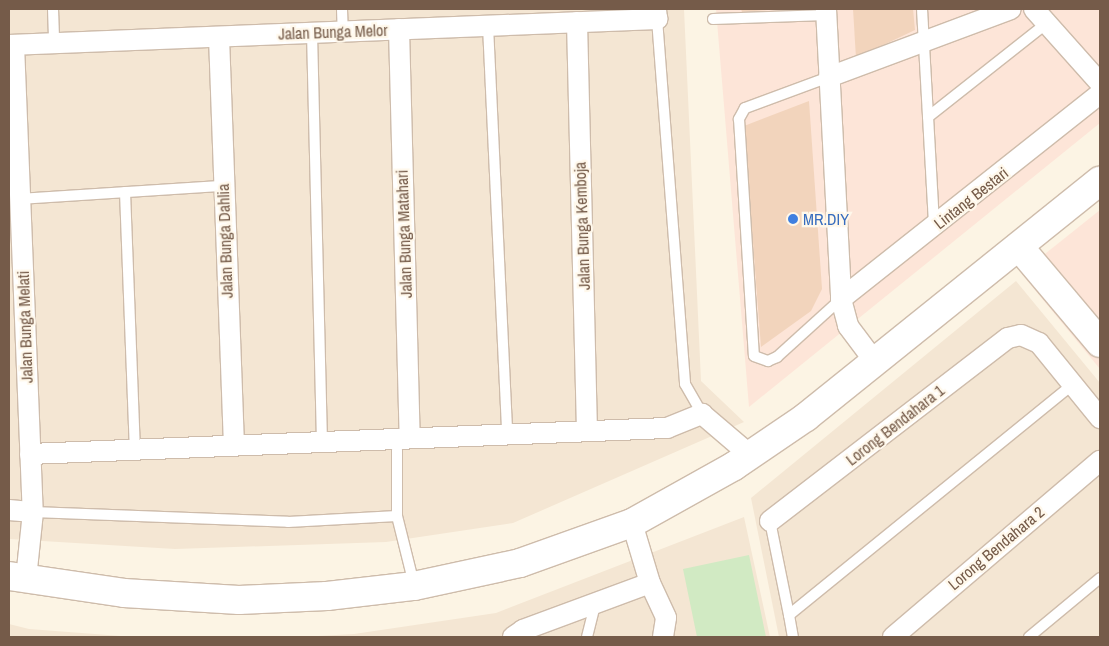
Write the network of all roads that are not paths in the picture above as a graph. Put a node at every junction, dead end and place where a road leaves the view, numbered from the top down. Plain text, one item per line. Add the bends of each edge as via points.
1 (53, 9) edge
2 (342, 9) edge
3 (922, 9) edge
4 (1011, 9) edge
5 (826, 12) edge
6 (656, 14) edge
7 (1040, 16) edge
8 (713, 19) dead end
9 (577, 22) junction
10 (488, 26) junction
11 (399, 29) junction
12 (343, 32) junction
13 (312, 33) junction
14 (219, 36) junction
15 (924, 42) junction
16 (54, 43) junction
17 (11, 45) edge
18 (829, 77) junction
19 (1100, 83) edge
20 (1100, 94) edge
21 (928, 117) junction
22 (1100, 181) edge
23 (223, 186) junction
24 (125, 192) junction
25 (20, 199) junction
26 (934, 228) junction
27 (1020, 248) junction
28 (841, 299) junction
29 (1100, 343) edge
30 (875, 362) junction
31 (1073, 384) junction
32 (702, 414) junction
33 (1100, 418) edge
34 (588, 431) junction
35 (507, 434) junction
36 (322, 442) junction
37 (404, 444) junction
38 (234, 445) junction
39 (135, 449) junction
40 (30, 454) junction
41 (750, 455) junction
42 (1100, 461) edge
43 (9, 510) edge
44 (33, 512) junction
45 (397, 516) junction
46 (770, 521) joint
47 (632, 523) junction
48 (17, 578) edge
49 (1100, 578) edge
50 (650, 583) junction
51 (414, 586) junction
52 (595, 606) junction
53 (789, 615) junction
54 (513, 637) edge
55 (587, 637) edge
56 (663, 637) edge
57 (793, 637) edge
58 (893, 637) edge
59 (1028, 637) edge

1 - 16 lane
2 - 12 lane
3 - 15 lane
4 - 15 street
5 - 8 lane
5 - 18 street
6 - 9 street, Jalan Bunga Melor
6 - 32 lane via 684,384
7 - 19 street
7 - 21 lane
9 - 10 street, Jalan Bunga Melor
9 - 34 street, Jalan Bunga Kemboja
10 - 11 street, Jalan Bunga Melor
10 - 35 lane
11 - 12 street, Jalan Bunga Melor
11 - 37 street, Jalan Bunga Matahari
12 - 13 street, Jalan Bunga Melor
13 - 14 street, Jalan Bunga Melor
13 - 36 lane
14 - 16 street, Jalan Bunga Melor
14 - 23 street, Jalan Bunga Dahlia
15 - 18 street
15 - 21 lane
16 - 17 street, Jalan Bunga Melor
17 - 25 street, Jalan Bunga Melati
18 - 28 street
18 - 28 lane via 745,108 738,119 754,356 768,361 777,357
20 - 26 street, Lintang Bestari
21 - 26 lane
22 - 27 street
23 - 24 lane
23 - 38 street, Jalan Bunga Dahlia
24 - 25 lane
24 - 39 lane
25 - 40 street, Jalan Bunga Melati
26 - 28 street, Lintang Bestari
27 - 29 street
27 - 30 street
28 - 30 street via 848,326
30 - 41 street via 806,417
31 - 33 street
31 - 46 street, Lorong Bendahara 1 via 1039,343 1021,335 1008,338
31 - 53 lane
32 - 34 street via 666,428
32 - 41 street
34 - 35 street
35 - 37 street
36 - 37 street
36 - 38 street
37 - 45 lane
38 - 39 street
39 - 40 street
40 - 44 street, Jalan Bunga Melati
41 - 47 street
42 - 58 street, Lorong Bendahara 2
43 - 44 street
44 - 45 lane via 288,522
44 - 48 street, Jalan Bunga Melati
45 - 51 lane
46 - 53 lane
47 - 50 street
47 - 51 street via 520,563
48 - 51 street via 124,593 239,600 327,596
49 - 59 lane
50 - 52 street
50 - 56 street via 666,618
52 - 54 street via 523,630
52 - 55 lane
53 - 57 lane

